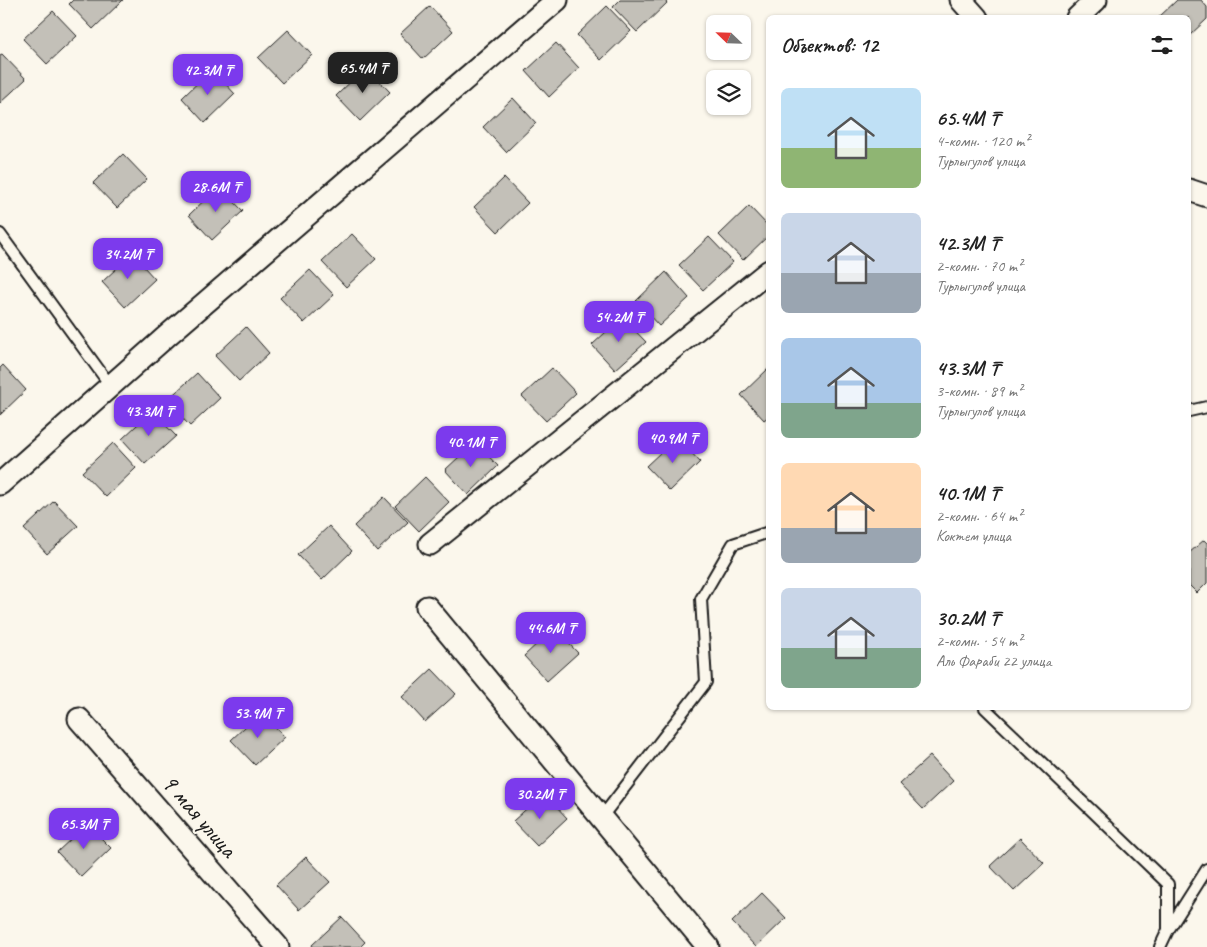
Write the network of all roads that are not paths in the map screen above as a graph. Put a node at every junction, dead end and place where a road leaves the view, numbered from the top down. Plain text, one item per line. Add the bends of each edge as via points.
1 (557, 0) edge
2 (961, 0) edge
3 (1096, 0) edge
4 (974, 15) edge
5 (1080, 15) edge
6 (1191, 191) edge
7 (1207, 196) edge
8 (0, 234) edge
9 (766, 274) edge
10 (110, 385) junction
11 (1207, 406) edge
12 (1191, 410) edge
13 (0, 484) edge
14 (766, 533) edge
15 (430, 544) dead end
16 (427, 607) dead end
17 (987, 710) edge
18 (79, 719) dead end
19 (601, 818) junction
20 (1207, 869) edge
21 (1168, 930) junction
22 (278, 947) edge
23 (708, 947) edge
24 (1160, 947) edge

1 - 10 street
2 - 4 street
3 - 5 street
6 - 7 street
8 - 10 lane
9 - 15 street
10 - 13 street
11 - 12 lane
14 - 19 lane via 734,544 724,559 701,599 706,682
16 - 19 street
17 - 21 lane via 1168,884
18 - 22 street, 9 мая улица
19 - 23 street
20 - 21 lane
21 - 24 lane

